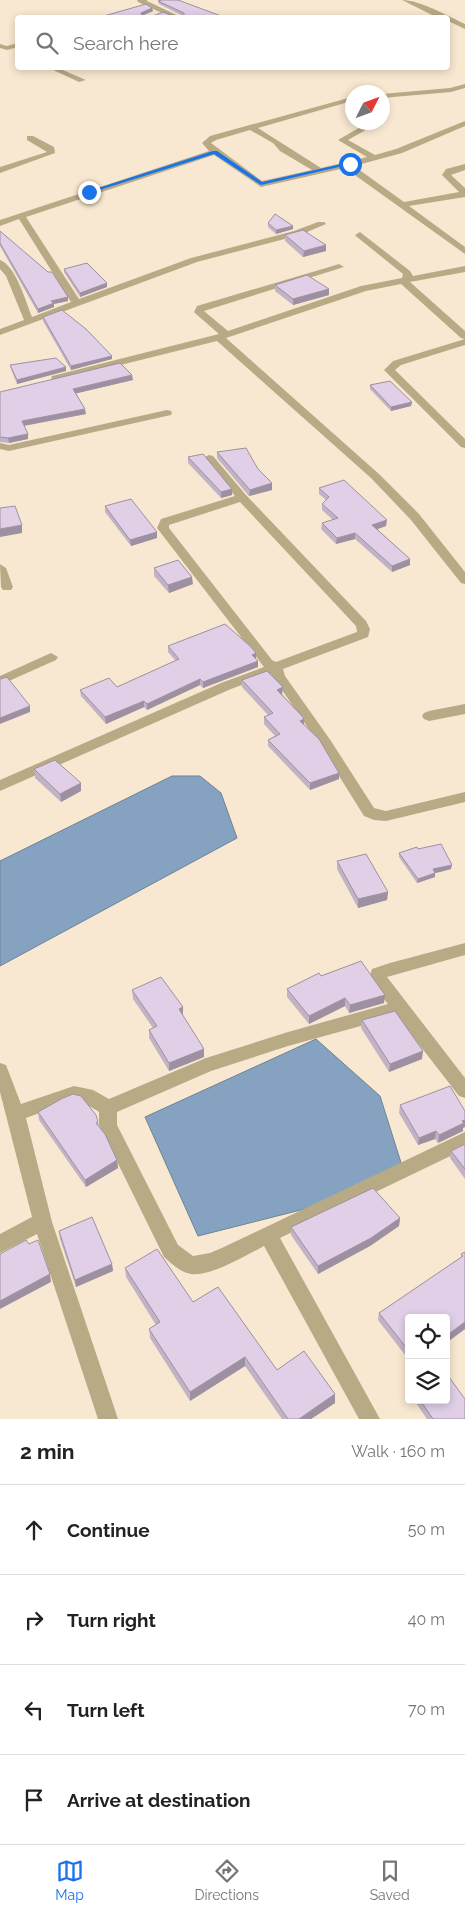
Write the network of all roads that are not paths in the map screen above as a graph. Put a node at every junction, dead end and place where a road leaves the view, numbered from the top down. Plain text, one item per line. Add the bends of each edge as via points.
1 (140, 0) edge
2 (406, 0) edge
3 (163, 11) junction
4 (154, 14) edge
5 (173, 15) edge
6 (439, 15) edge
7 (450, 20) edge
8 (465, 27) edge
9 (3, 47) edge
10 (15, 52) edge
11 (58, 70) edge
12 (82, 80) dead end
13 (465, 86) edge
14 (390, 95) edge
15 (345, 100) edge
16 (465, 123) edge
17 (251, 127) junction
18 (361, 130) edge
19 (30, 138) dead end
20 (215, 152) junction
21 (375, 158) junction
22 (347, 165) junction
23 (465, 167) edge
24 (0, 170) edge
25 (320, 171) junction
26 (465, 194) edge
27 (402, 205) junction
28 (21, 216) junction
29 (0, 223) edge
30 (321, 224) dead end
31 (360, 235) dead end
32 (465, 252) edge
33 (0, 263) edge
34 (339, 267) dead end
35 (465, 269) edge
36 (406, 280) junction
37 (76, 303) junction
38 (29, 321) junction
39 (0, 332) edge
40 (222, 336) junction
41 (465, 336) edge
42 (465, 342) edge
43 (42, 382) edge
44 (167, 413) dead end
45 (465, 444) edge
46 (0, 446) edge
47 (209, 458) edge
48 (242, 498) junction
49 (0, 568) edge
50 (464, 580) edge
51 (7, 588) dead end
52 (51, 657) dead end
53 (276, 667) junction
54 (0, 681) edge
55 (465, 709) edge
56 (430, 716) dead end
57 (0, 786) edge
58 (465, 797) edge
59 (465, 949) edge
60 (400, 1008) junction
61 (2, 1079) edge
62 (465, 1091) edge
63 (108, 1108) junction
64 (14, 1114) junction
65 (465, 1140) edge
66 (43, 1221) junction
67 (268, 1234) junction
68 (0, 1244) edge
69 (108, 1419) edge
70 (370, 1419) edge

1 - 3 street
2 - 6 street
3 - 4 street
3 - 5 street
7 - 8 street
9 - 10 street
11 - 12 street
13 - 14 street
15 - 17 street
16 - 21 street via 418,144
17 - 20 street via 208,140 206,142
17 - 25 street
18 - 21 street via 342,140
19 - 24 street via 51,153
20 - 25 street via 261,184
20 - 28 street
21 - 22 street
22 - 25 street
22 - 27 street
23 - 26 street via 449,171 446,175
26 - 27 street
27 - 32 street
28 - 29 street
28 - 37 street
30 - 37 street via 194,260
31 - 36 street via 407,273
33 - 38 street via 10,275
34 - 40 street via 200,308 199,312
35 - 36 street
36 - 40 street via 332,297
36 - 41 street via 408,286
37 - 38 street
38 - 39 street
40 - 43 street
40 - 50 street via 416,517
42 - 45 street via 397,363 389,370
44 - 46 street via 9,448
47 - 48 street
48 - 53 street via 162,525 267,663
48 - 53 street via 364,629 363,634 354,638
49 - 51 street
52 - 54 street
53 - 57 street via 153,717
53 - 58 street via 278,677 369,812 386,816
55 - 56 street
59 - 60 street via 378,974 378,980
60 - 62 street
60 - 63 street via 206,1065
61 - 64 street
63 - 64 street via 87,1095 74,1093
63 - 67 street via 108,1125 171,1251 180,1259 192,1266 206,1264
64 - 66 street
65 - 67 street
66 - 68 street
66 - 69 street
67 - 70 street

